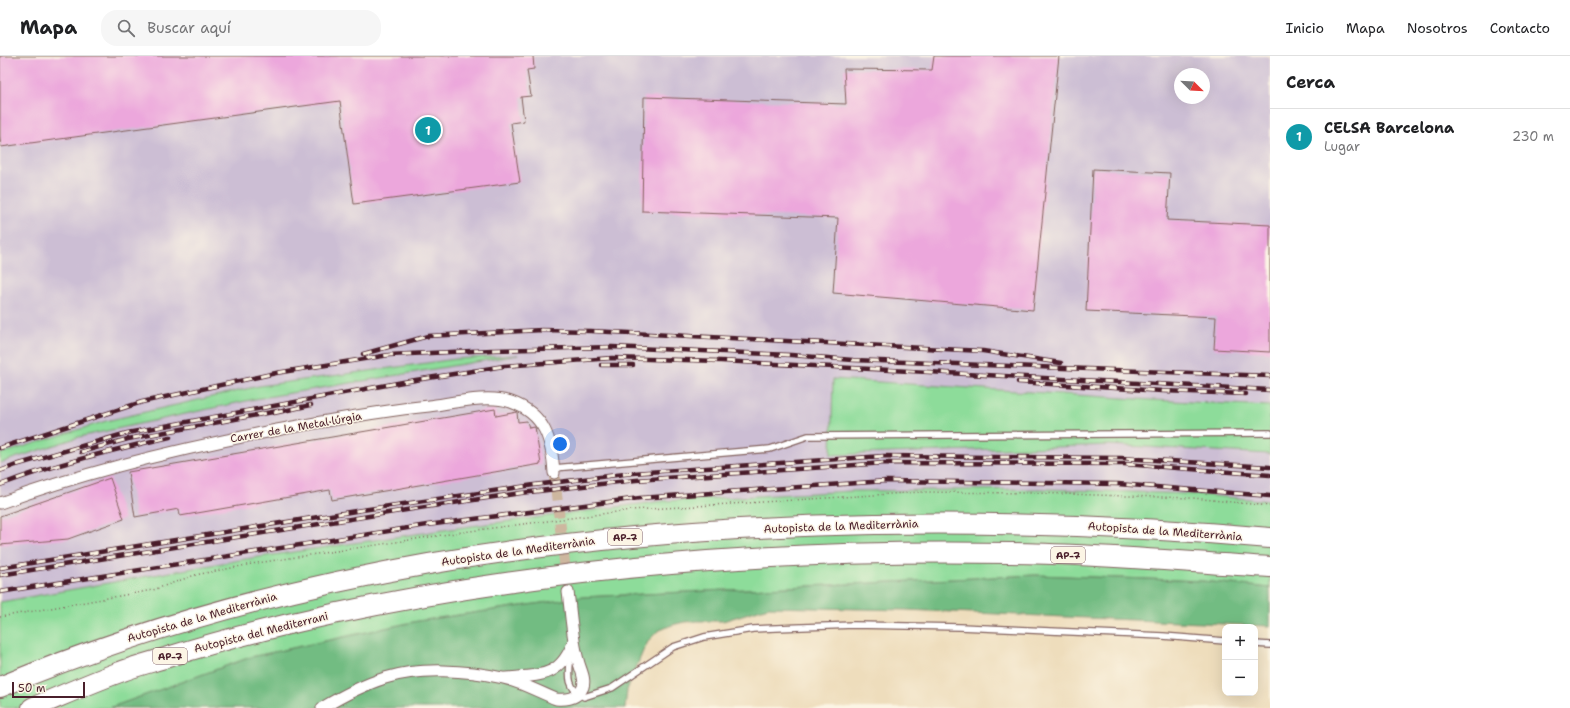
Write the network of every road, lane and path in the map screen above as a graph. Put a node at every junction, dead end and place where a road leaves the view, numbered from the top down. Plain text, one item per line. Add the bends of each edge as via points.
1 (1270, 433) edge
2 (554, 471) joint
3 (0, 503) edge
4 (1270, 538) edge
5 (1270, 567) edge
6 (568, 592) tunnel mouth
7 (1222, 641) edge
8 (1258, 644) edge
9 (572, 645) junction
10 (1270, 645) edge
11 (504, 678) junction
12 (0, 687) edge
13 (578, 694) junction
14 (32, 708) edge
15 (322, 708) edge

1 - 2 lane via 808,436 770,449
2 - 3 street, Carrer de la Metal·lúrgia via 550,442 539,421 520,406 488,399 388,410 212,442 115,466
4 - 12 highway, Autopista de la Mediterrània / AP-7 via 1103,526 934,523 735,529 560,544 370,574 279,595 145,633 88,652
5 - 14 highway, Autopista del Mediterrani / AP-7 via 1013,553 866,553 598,571 379,604 260,631 121,672
6 - 9 street
7 - 13 lane via 952,627 854,625 753,629 704,637 673,647 612,688 584,697
8 - 10 lane
9 - 11 street via 562,662 547,674
9 - 13 street via 584,680
11 - 13 street via 556,699 570,699
11 - 15 street via 433,670 409,673 385,678 347,693

